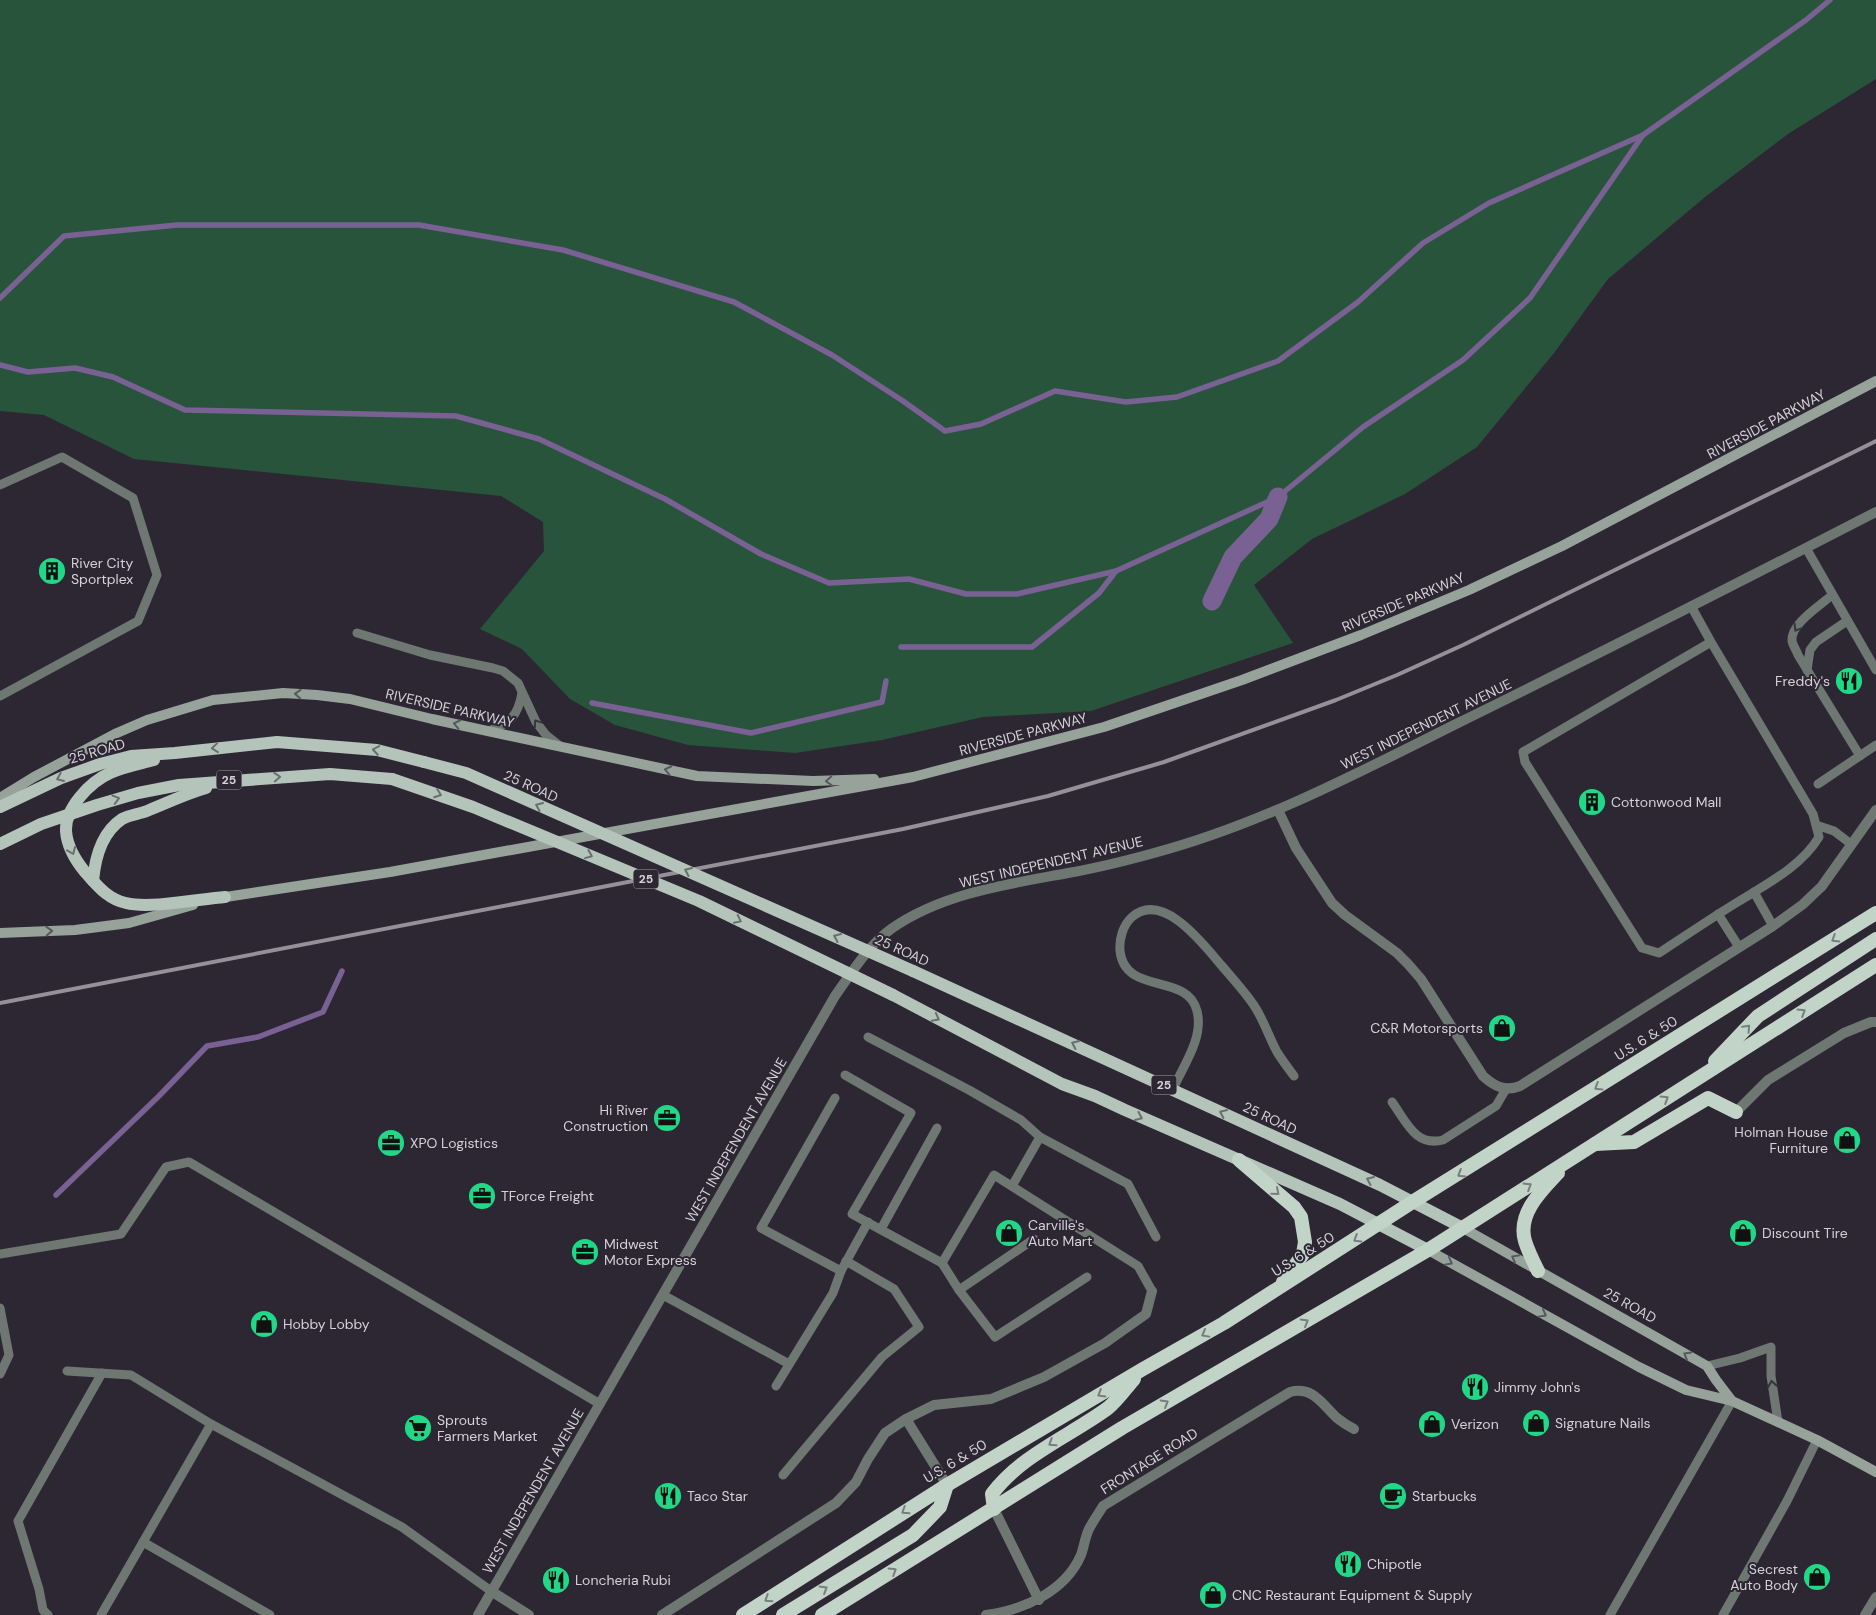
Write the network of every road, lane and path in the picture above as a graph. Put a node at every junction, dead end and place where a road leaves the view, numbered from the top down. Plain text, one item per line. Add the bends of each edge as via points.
1 (1876, 382) edge
2 (0, 485) edge
3 (1876, 512) edge
4 (1806, 548) junction
5 (1832, 595) junction
6 (1692, 606) junction
7 (1846, 621) junction
8 (358, 633) dead end
9 (1711, 642) junction
10 (1807, 670) junction
11 (1876, 670) edge
12 (522, 693) junction
13 (0, 696) edge
14 (489, 731) junction
15 (560, 747) junction
16 (1875, 747) edge
17 (175, 753) junction
18 (1860, 756) junction
19 (913, 777) junction
20 (236, 780) junction
21 (1818, 784) dead end
22 (0, 798) edge
23 (0, 807) edge
24 (1278, 810) junction
25 (1876, 810) edge
26 (70, 816) junction
27 (1816, 825) junction
28 (0, 844) edge
29 (1851, 844) junction
30 (93, 881) junction
31 (1754, 892) junction
32 (224, 897) junction
33 (1876, 913) edge
34 (1718, 914) junction
35 (1773, 926) junction
36 (0, 933) edge
37 (1876, 939) edge
38 (1739, 947) junction
39 (1876, 965) edge
40 (1876, 1022) edge
41 (868, 1037) dead end
42 (845, 1075) dead end
43 (1294, 1076) dead end
44 (1701, 1076) junction
45 (1173, 1089) junction
46 (1506, 1089) junction
47 (835, 1098) dead end
48 (1392, 1102) dead end
49 (1736, 1112) joint
50 (937, 1128) dead end
51 (1040, 1137) junction
52 (1594, 1144) junction
53 (1572, 1158) junction
54 (1239, 1160) junction
55 (1012, 1186) junction
56 (1414, 1201) junction
57 (868, 1222) junction
58 (1379, 1225) junction
59 (1463, 1228) junction
60 (881, 1229) junction
61 (1156, 1237) dead end
62 (1034, 1240) dead end
63 (1428, 1250) junction
64 (0, 1254) edge
65 (846, 1261) junction
66 (942, 1263) junction
67 (840, 1270) junction
68 (1538, 1271) junction
69 (1087, 1277) dead end
70 (959, 1290) junction
71 (1152, 1291) joint
72 (663, 1295) junction
73 (0, 1308) edge
74 (1224, 1323) junction
75 (789, 1364) junction
76 (1707, 1366) junction
77 (1143, 1369) junction
78 (67, 1371) dead end
79 (102, 1373) junction
80 (0, 1374) edge
81 (776, 1386) dead end
82 (1732, 1401) junction
83 (600, 1404) junction
84 (906, 1419) junction
85 (1778, 1422) junction
86 (211, 1424) junction
87 (1354, 1430) dead end
88 (1817, 1440) junction
89 (1876, 1472) edge
90 (783, 1475) dead end
91 (946, 1485) junction
92 (994, 1509) junction
93 (143, 1542) junction
94 (491, 1591) junction
95 (1876, 1596) edge
96 (1039, 1600) junction
97 (48, 1615) edge
98 (101, 1615) edge
99 (270, 1615) edge
100 (478, 1615) edge
101 (528, 1615) edge
102 (662, 1615) edge
103 (742, 1615) edge
104 (783, 1615) edge
105 (822, 1615) edge
106 (986, 1615) edge
107 (1610, 1615) edge
108 (1723, 1615) edge
109 (1866, 1615) edge

1 - 19 main road, RIVERSIDE PARKWAY via 1562,546 1469,590 1361,635 1104,727
2 - 13 lane via 62,457 133,498 157,576 138,621
3 - 4 street, WEST INDEPENDENT AVENUE
4 - 5 lane
4 - 6 street, WEST INDEPENDENT AVENUE
5 - 7 lane
5 -> 10 lane via 1798,624 1793,633 1792,641
6 - 9 lane
6 - 24 street, WEST INDEPENDENT AVENUE
7 - 10 lane via 1816,642 1810,650
7 - 11 lane
8 - 12 lane via 430,655 498,670 518,683
9 - 27 lane via 1813,814
9 - 34 lane via 1522,752 1525,762 1642,948 1659,953
10 - 18 lane
12 - 14 lane via 519,707 511,719
15 -> 12 lane via 536,722
14 - 15 main road, RIVERSIDE PARKWAY
14 -> 22 main road, RIVERSIDE PARKWAY via 317,694 247,695 213,700 147,720 34,777
19 -> 15 main road, RIVERSIDE PARKWAY via 813,781 697,776
16 - 18 lane
17 -> 23 main road, 25 ROAD / 25 via 131,756 100,764 61,778
17 - 26 main road via 110,773 94,782 80,796
45 -> 17 main road, 25 ROAD / 25, bridge via 466,773 377,750 276,742
18 - 21 lane
19 - 32 main road, RIVERSIDE PARKWAY via 390,872
26 -> 20 main road, 25 ROAD / 25 via 138,793 179,785
20 - 30 main road via 183,794 122,819 101,844
20 -> 54 main road, 25 ROAD / 25, bridge via 330,774 392,779 473,807 700,901 892,995 1062,1084
24 - 46 street via 1296,848 1332,903 1408,964 1483,1076
24 - 72 street, WEST INDEPENDENT AVENUE via 1174,848 959,897 922,912 880,938 835,996
25 - 29 street
26 - 28 main road, 25 ROAD / 25 via 41,824
26 -> 30 main road via 66,830 70,848
27 - 29 lane via 1834,831
27 - 31 lane via 1819,837 1813,848
29 - 35 street via 1822,886
30 - 32 main road via 112,898 127,904
31 - 34 lane
31 - 35 lane
36 -> 32 main road, RIVERSIDE PARKWAY via 75,930 129,923
33 -> 56 highway, U.S. 6 & 50
34 - 38 lane
35 - 38 street
44 -> 37 highway via 1758,1016
38 - 46 street via 1520,1086
44 -> 39 highway
40 - 49 street via 1844,1033 1768,1080
41 - 51 lane via 1021,1120
42 - 57 lane via 911,1112 852,1214
43 - 45 lane via 1254,1006 1201,942 1176,919 1146,909 1129,920 1123,930 1120,951 1123,962 1138,978 1188,995 1194,1001 1199,1021 1194,1045
52 -> 44 highway
56 -> 45 main road, 25 ROAD / 25
46 - 48 lane via 1496,1106 1443,1140 1434,1142 1426,1141 1412,1131
47 - 67 lane via 761,1228
49 - 52 highway via 1708,1098 1634,1142
50 - 60 lane
51 - 55 lane
51 - 61 lane via 1128,1184
52 - 53 highway
59 -> 53 highway
53 - 68 highway via 1537,1195 1526,1216 1525,1241
54 - 58 main road, 25 ROAD / 25 via 1340,1204
54 -> 74 highway via 1294,1207 1301,1216 1306,1242 1303,1254 1285,1280
55 - 66 lane via 994,1175
55 - 71 lane via 1138,1266
56 - 58 highway, U.S. 6 & 50
56 - 59 main road, 25 ROAD / 25
57 - 60 lane
57 - 65 lane
58 - 63 main road, 25 ROAD / 25
58 -> 74 highway, U.S. 6 & 50
59 - 63 highway
68 -> 59 main road, 25 ROAD / 25
60 - 66 lane
62 - 70 lane
63 -> 82 main road, 25 ROAD / 25 via 1639,1367 1686,1390
92 -> 63 highway via 1122,1428
64 - 83 lane via 121,1234 166,1167 189,1162
65 - 67 lane
65 - 90 lane via 894,1289 918,1327 882,1357
66 - 70 lane
67 - 75 lane via 833,1292
76 -> 68 main road, 25 ROAD / 25
69 - 70 lane via 995,1337
71 - 84 street via 1146,1314 1105,1343 1044,1377 991,1399 934,1404
72 - 75 lane
72 - 83 street, WEST INDEPENDENT AVENUE
73 - 80 lane via 9,1355
74 -> 77 highway, U.S. 6 & 50
75 - 81 lane
76 - 82 main road, 25 ROAD / 25
85 -> 76 lane via 1771,1376 1771,1347
77 -> 91 highway, U.S. 6 & 50
77 -> 92 highway via 1109,1407 1003,1479 992,1494
78 - 79 lane
79 - 86 lane via 131,1375
79 - 97 lane via 18,1521 43,1610
82 - 85 main road, 25 ROAD / 25
82 - 107 lane
83 - 94 street, WEST INDEPENDENT AVENUE
84 - 91 street
84 - 102 street via 885,1433 856,1482 836,1503
85 - 88 main road, 25 ROAD / 25
86 - 93 lane
86 - 94 lane via 402,1527
87 - 96 street, FRONTAGE ROAD via 1313,1394 1290,1392 1103,1506 1068,1575
88 - 89 main road, 25 ROAD / 25
88 - 108 lane
91 -> 103 highway, U.S. 6 & 50
104 -> 91 highway via 914,1536 940,1507
92 - 96 street
105 -> 92 highway
93 - 98 lane
93 - 99 lane
94 - 100 street
94 - 101 street, WEST INDEPENDENT AVENUE
95 - 109 street
96 - 106 street, FRONTAGE ROAD

